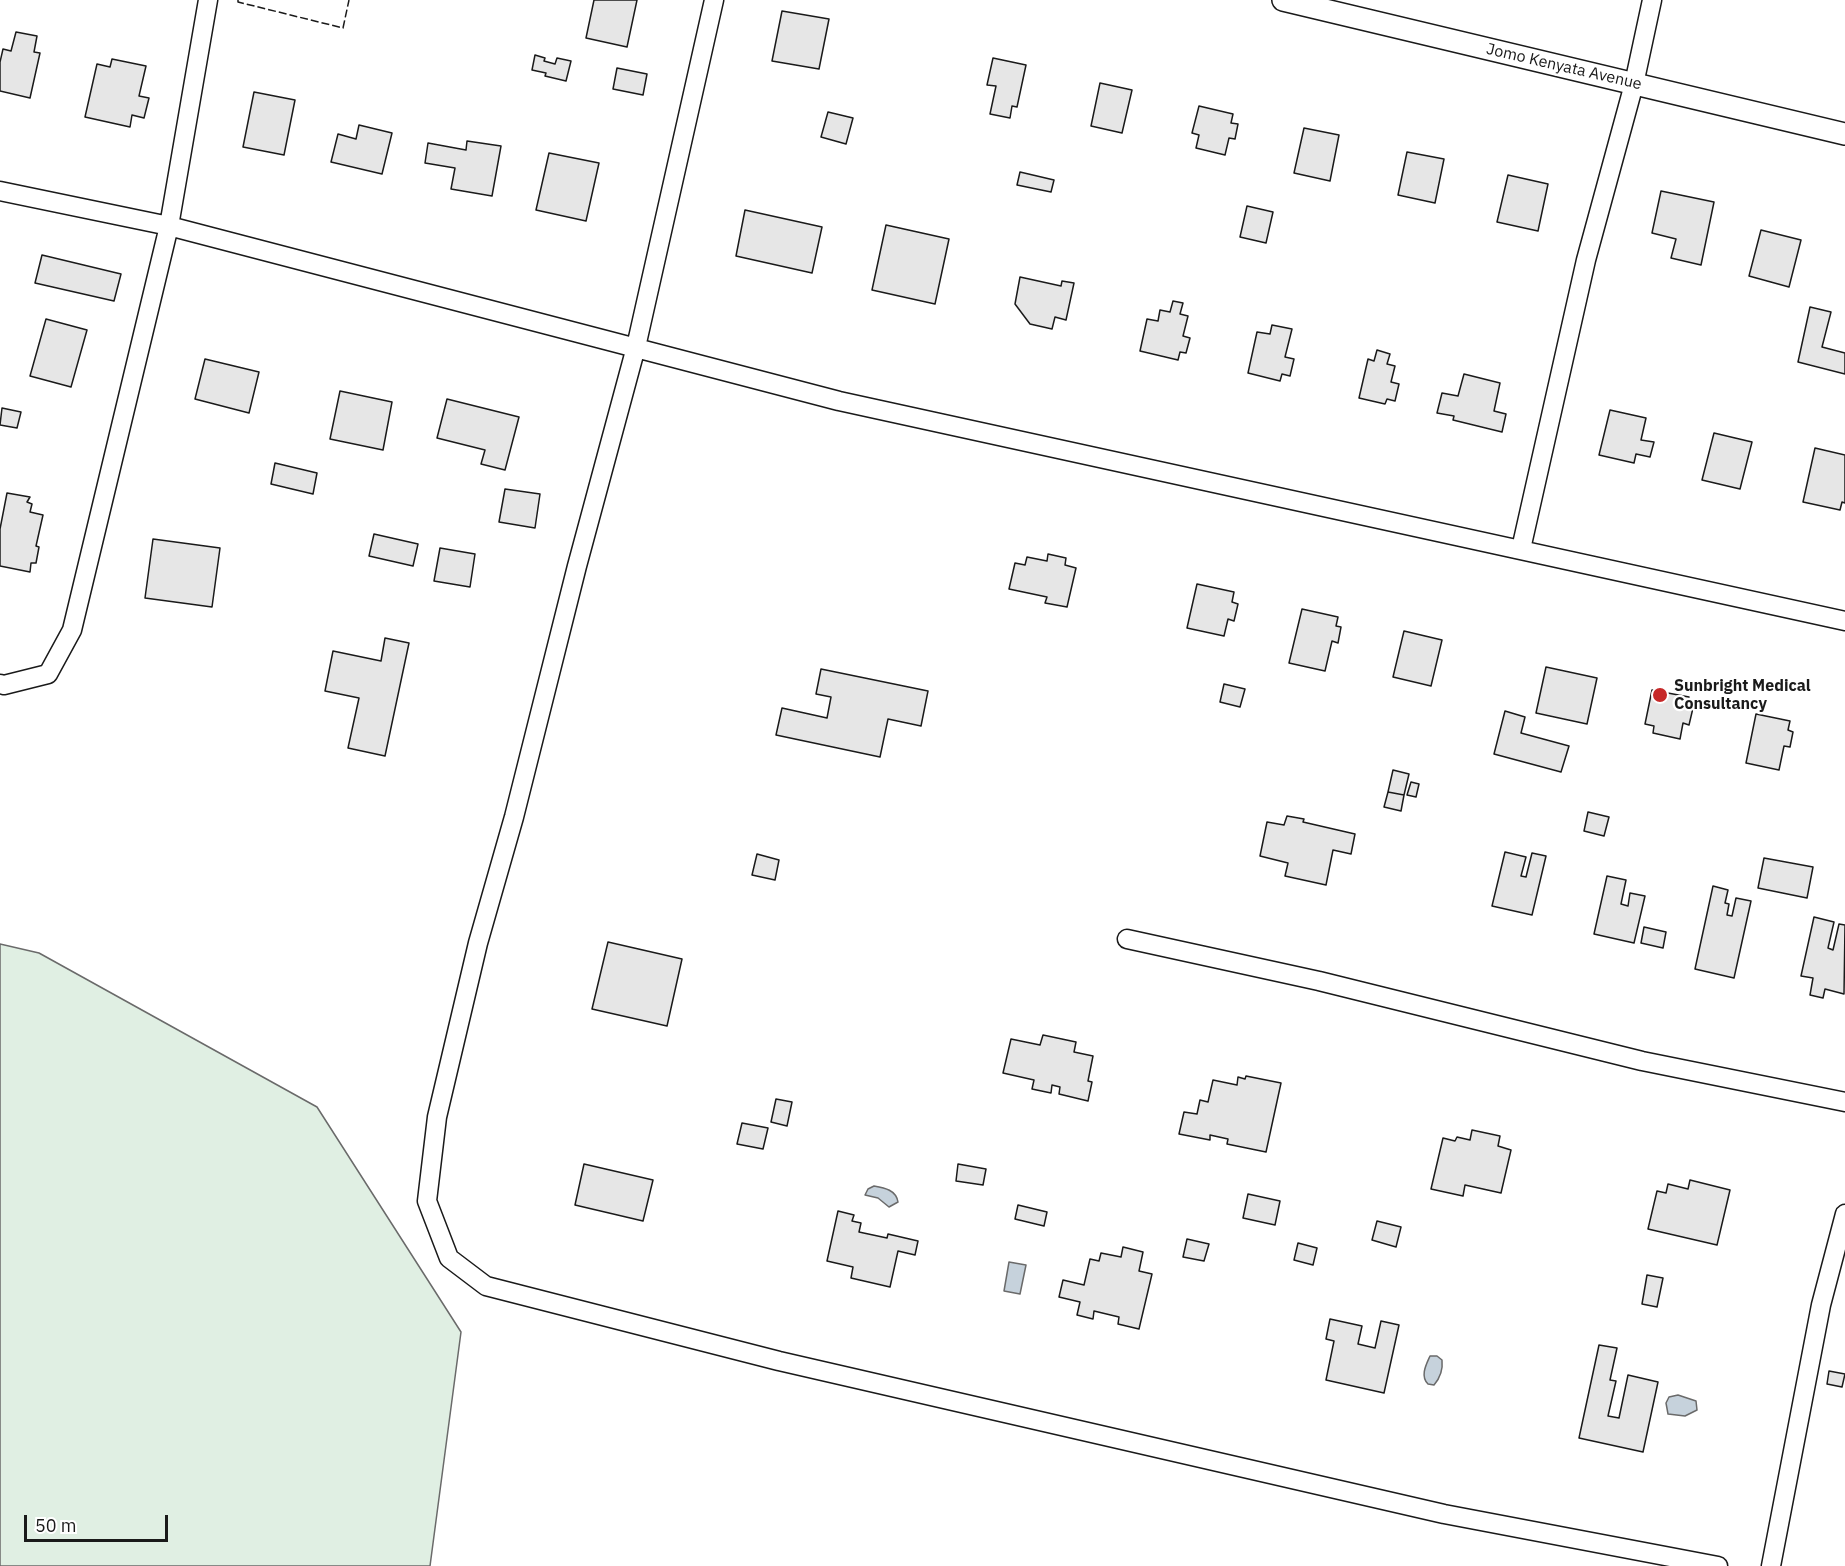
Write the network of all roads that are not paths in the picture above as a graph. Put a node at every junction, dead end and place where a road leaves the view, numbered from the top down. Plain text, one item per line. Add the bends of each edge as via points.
1 (208, 0) edge
2 (714, 0) edge
3 (1283, 0) edge
4 (1652, 0) edge
5 (1634, 84) junction
6 (1845, 134) edge
7 (0, 191) edge
8 (169, 226) junction
9 (636, 347) junction
10 (1521, 549) junction
11 (1845, 621) edge
12 (0, 684) edge
13 (1127, 939) dead end
14 (1845, 1102) edge
15 (1845, 1214) edge
16 (1718, 1566) edge
17 (1771, 1566) edge

1 - 8 street
2 - 9 street
3 - 5 street, Jomo Kenyata Avenue
4 - 5 street
5 - 6 street, Jomo Kenyata Avenue
5 - 10 street via 1586,260
7 - 8 street
8 - 9 street
8 - 12 street via 72,630 48,674
9 - 10 street via 839,401
9 - 16 street via 478,943 437,1117 427,1201 449,1258 486,1286 779,1361 1444,1514
10 - 11 street
13 - 14 street via 1319,981 1642,1061
15 - 17 street via 1821,1305

